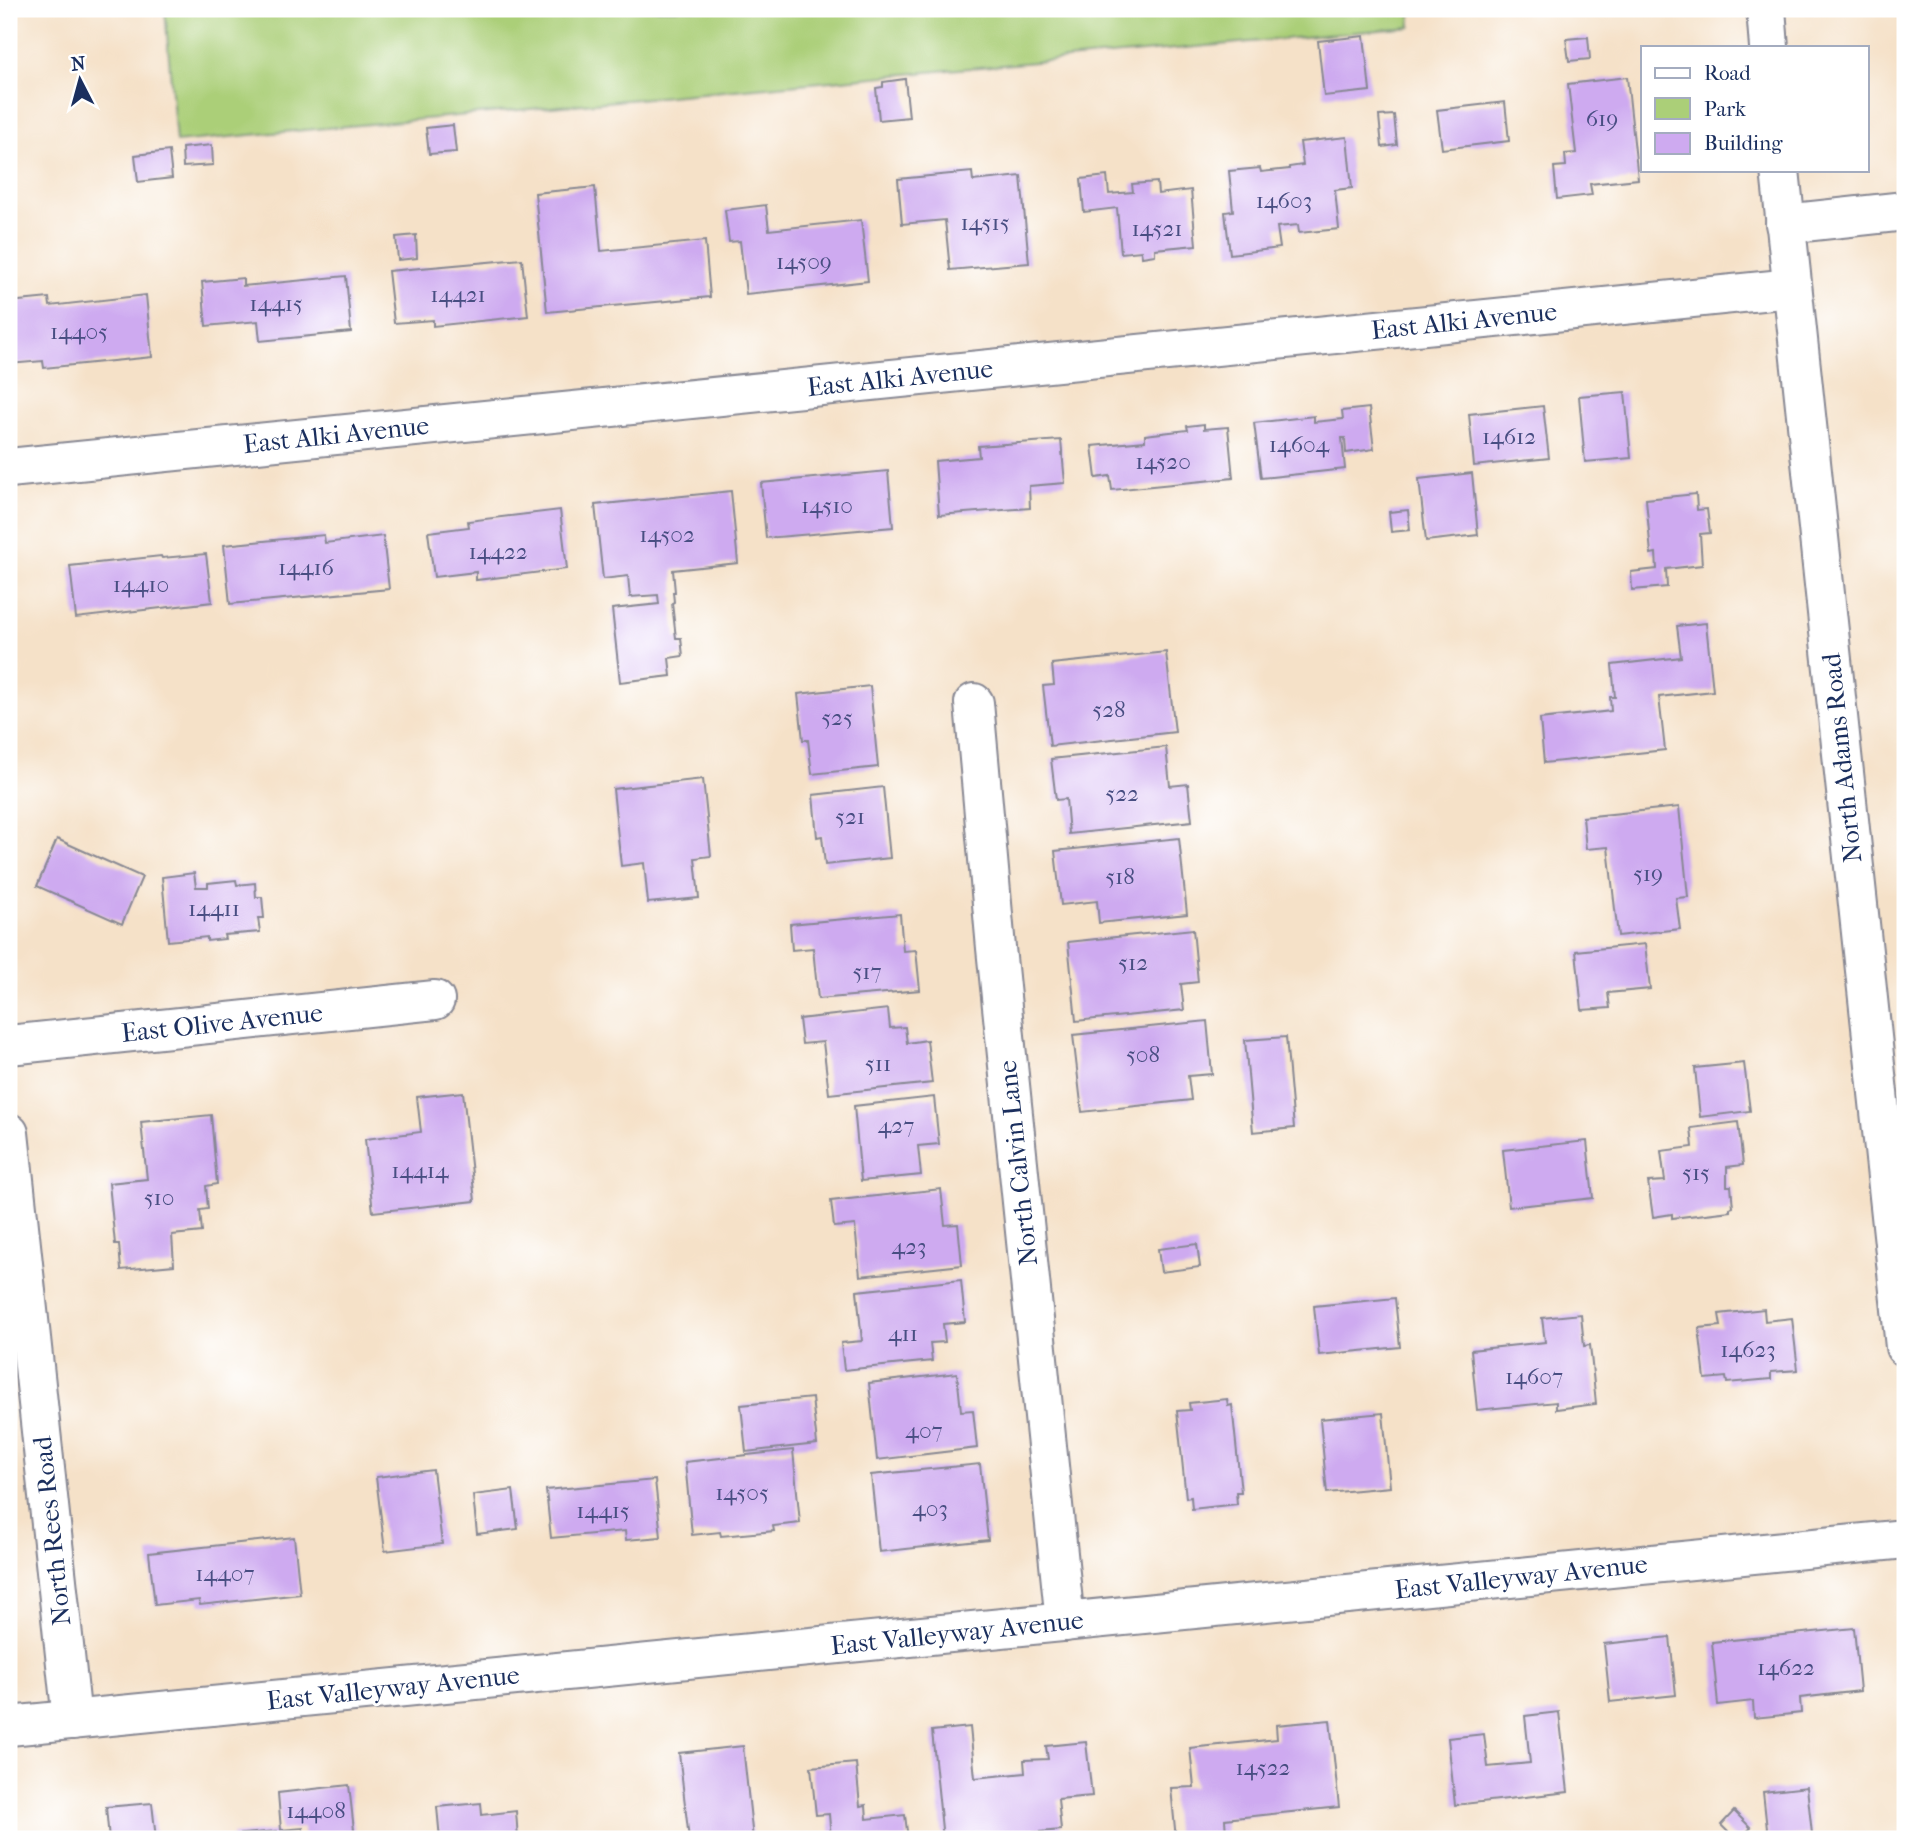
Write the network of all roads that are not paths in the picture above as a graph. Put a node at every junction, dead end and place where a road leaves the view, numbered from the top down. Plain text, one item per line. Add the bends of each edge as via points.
1 (1766, 9) edge
2 (1769, 46) edge
3 (1780, 172) edge
4 (1905, 211) edge
5 (1785, 224) junction
6 (1792, 288) junction
7 (9, 468) edge
8 (974, 703) dead end
9 (435, 1000) dead end
10 (9, 1045) edge
11 (9, 1133) edge
12 (1905, 1347) edge
13 (1905, 1539) edge
14 (1065, 1622) junction
15 (72, 1720) junction
16 (9, 1726) edge

1 - 2 street
3 - 5 street, North Adams Road
4 - 5 street
5 - 6 street, North Adams Road
6 - 7 street, East Alki Avenue
6 - 12 street, North Adams Road
8 - 14 street, North Calvin Lane
9 - 10 street, East Olive Avenue
11 - 15 street, North Rees Road
13 - 14 street, East Valleyway Avenue
14 - 15 street, East Valleyway Avenue
15 - 16 street, East Valleyway Avenue

